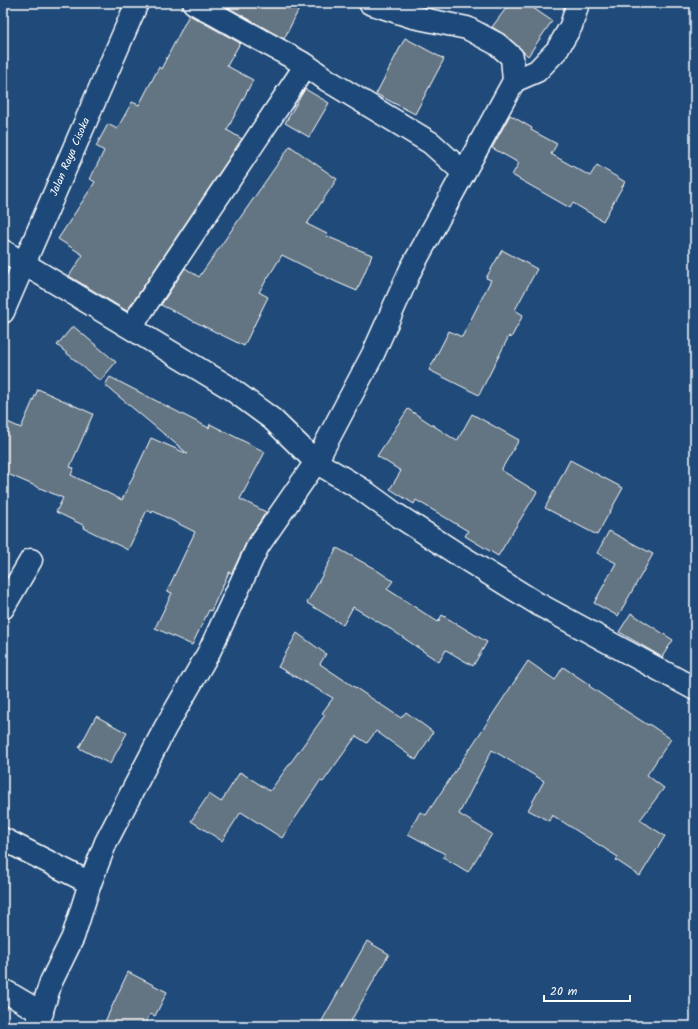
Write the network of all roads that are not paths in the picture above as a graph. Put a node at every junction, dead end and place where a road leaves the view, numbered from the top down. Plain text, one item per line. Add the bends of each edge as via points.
1 (137, 3) edge
2 (194, 3) edge
3 (370, 3) edge
4 (578, 3) edge
5 (306, 65) junction
6 (514, 81) junction
7 (464, 173) junction
8 (3, 251) edge
9 (24, 264) junction
10 (3, 312) edge
11 (131, 327) junction
12 (316, 462) junction
13 (31, 560) dead end
14 (3, 608) edge
15 (695, 689) edge
16 (3, 839) edge
17 (90, 884) junction
18 (3, 990) edge
19 (40, 1019) edge

1 - 9 street, Jalan Raya Cisoka
2 - 5 street
3 - 6 street via 413,18 467,28 497,44 512,57
4 - 6 street via 571,26 557,50 537,71
5 - 7 street via 430,144
5 - 11 street
6 - 7 street
7 - 12 street via 411,269 372,354
8 - 9 street
9 - 10 street, Jalan Raya Cisoka
9 - 11 street
11 - 12 street via 227,386 272,419
12 - 15 street via 518,592
12 - 17 street via 258,546 209,652 165,728 106,842
13 - 14 street
16 - 17 street
17 - 19 street via 73,937 51,982
18 - 19 street

